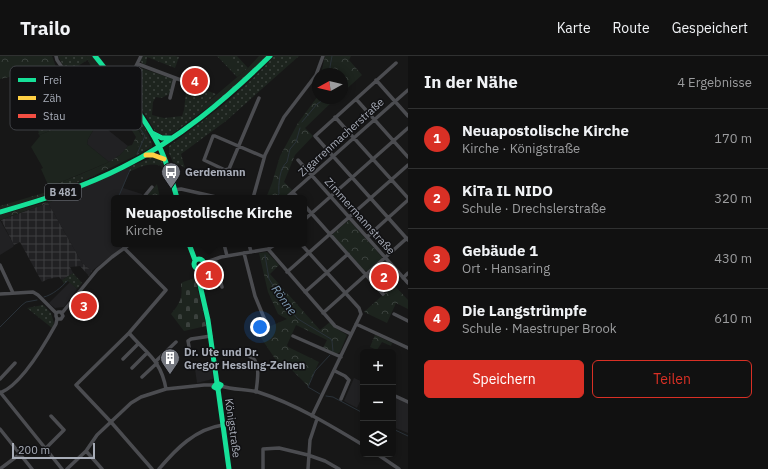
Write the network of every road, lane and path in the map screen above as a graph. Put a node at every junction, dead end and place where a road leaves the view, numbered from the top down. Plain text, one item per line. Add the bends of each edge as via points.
1 (56, 56) edge
2 (95, 56) edge
3 (141, 56) edge
4 (270, 56) edge
5 (323, 56) edge
6 (396, 63) dead end
7 (138, 64) joint
8 (61, 66) edge
9 (103, 66) edge
10 (176, 78) junction
11 (376, 80) junction
12 (186, 82) dead end
13 (408, 90) edge
14 (170, 98) dead end
15 (259, 98) dead end
16 (356, 99) junction
17 (395, 101) junction
18 (408, 116) edge
19 (142, 117) edge
20 (336, 117) junction
21 (375, 120) junction
22 (408, 128) edge
23 (152, 133) junction
24 (172, 138) junction
25 (354, 138) junction
26 (394, 141) junction
27 (160, 146) junction
28 (239, 146) junction
29 (144, 156) junction
30 (264, 157) junction
31 (333, 157) junction
32 (408, 157) edge
33 (164, 159) junction
34 (374, 159) junction
35 (298, 160) dead end
36 (408, 165) edge
37 (312, 175) junction
38 (352, 177) junction
39 (391, 180) junction
40 (152, 187) dead end
41 (174, 190) junction
42 (293, 192) junction
43 (145, 195) edge
44 (176, 195) edge
45 (207, 195) edge
46 (254, 195) edge
47 (290, 195) edge
48 (296, 195) edge
49 (330, 196) junction
50 (370, 198) junction
51 (408, 199) edge
52 (307, 208) edge
53 (0, 212) edge
54 (312, 213) junction
55 (307, 217) edge
56 (349, 217) junction
57 (388, 218) junction
58 (330, 234) junction
59 (367, 237) junction
60 (407, 239) edge
61 (190, 247) edge
62 (225, 247) edge
63 (249, 247) edge
64 (271, 247) edge
65 (304, 247) edge
66 (124, 248) joint
67 (268, 249) junction
68 (250, 252) junction
69 (244, 253) junction
70 (309, 253) junction
71 (348, 254) junction
72 (227, 256) junction
73 (385, 257) junction
74 (215, 258) junction
75 (195, 260) junction
76 (204, 262) junction
77 (0, 265) edge
78 (198, 269) junction
79 (287, 272) junction
80 (327, 273) junction
81 (408, 273) edge
82 (366, 274) junction
83 (403, 278) junction
84 (408, 283) edge
85 (222, 287) dead end
86 (13, 292) junction
87 (305, 292) junction
88 (345, 293) junction
89 (0, 294) edge
90 (383, 294) dead end
91 (62, 313) junction
92 (323, 313) junction
93 (56, 314) junction
94 (394, 314) dead end
95 (57, 318) junction
96 (408, 320) edge
97 (356, 324) junction
98 (268, 325) dead end
99 (129, 333) junction
100 (351, 334) junction
101 (211, 336) junction
102 (293, 336) dead end
103 (176, 342) dead end
104 (138, 344) junction
105 (408, 348) edge
106 (190, 352) dead end
107 (147, 353) junction
108 (249, 356) dead end
109 (341, 357) junction
110 (123, 359) dead end
111 (156, 362) junction
112 (15, 363) dead end
113 (132, 368) dead end
114 (335, 371) junction
115 (142, 377) dead end
116 (0, 379) edge
117 (218, 386) junction
118 (166, 389) junction
119 (256, 392) junction
120 (0, 393) edge
121 (396, 396) edge
122 (341, 399) dead end
123 (408, 402) edge
124 (51, 416) dead end
125 (312, 416) junction
126 (317, 419) junction
127 (111, 422) junction
128 (223, 425) junction
129 (0, 429) edge
130 (360, 443) edge
131 (46, 448) junction
132 (86, 451) junction
133 (20, 454) junction
134 (308, 455) junction
135 (381, 457) edge
136 (0, 469) edge
137 (32, 469) edge
138 (62, 469) edge
139 (68, 469) edge
140 (102, 469) edge
141 (152, 469) edge
142 (158, 469) edge
143 (229, 469) edge
144 (263, 469) edge
145 (308, 469) edge
146 (339, 469) edge
147 (399, 469) edge

1 - 8 street
2 - 9 main road
3 - 7 street
4 - 24 main road, B 481 via 223,101
5 - 30 street via 316,75 284,116
6 - 11 street
7 - 10 street
10 - 12 street
10 - 14 street
11 - 16 street
11 - 17 street
13 - 17 street, Zigarrenmacherstraße
15 - 28 street
16 - 20 street
16 - 21 street
17 - 18 street
17 - 21 street, Zigarrenmacherstraße
19 - 23 main road
20 - 25 street
20 - 31 street via 314,136
21 - 25 street, Zigarrenmacherstraße
21 - 26 street
22 - 26 street
23 - 24 main road via 162,138
23 - 27 main road
24 - 27 main road, B 481
25 - 31 street, Zigarrenmacherstraße
25 - 34 street
26 - 32 street
26 - 34 street
27 - 29 main road, B 481
27 - 33 main road
28 - 28 street via 229,169 204,160 214,136
28 - 30 street
29 - 33 main road via 153,155
29 - 53 main road, B 481 via 88,182
30 - 46 street
31 - 37 street, Zigarrenmacherstraße
31 - 38 street
33 - 41 main road
34 - 38 street
34 - 39 street
35 - 37 street, Zimmermannstraße
36 - 39 street
37 - 42 street, Zigarrenmacherstraße
37 - 49 street, Zimmermannstraße
38 - 49 street
38 - 50 street
39 - 50 street
39 - 51 street
40 - 43 street
41 - 44 main road
41 - 45 street via 181,189
42 - 47 street, Zigarrenmacherstraße
42 - 48 street
49 - 54 street
49 - 56 street, Zimmermannstraße
50 - 56 street
50 - 57 street
51 - 57 street
52 - 54 street
54 - 55 street
54 - 58 street
56 - 58 street
56 - 59 street, Zimmermannstraße
57 - 59 street
57 - 60 street
58 - 70 street
58 - 71 street
59 - 73 street, Zimmermannstraße
60 - 73 street
61 - 75 main road, Königstraße
62 - 72 street
63 - 68 street
64 - 67 street
65 - 70 street
66 - 91 street via 97,270
66 - 99 street via 166,290
67 - 68 street
67 - 79 street
68 - 69 street
69 - 72 street
69 - 98 street via 255,296
70 - 79 street
70 - 80 street
71 - 80 street
71 - 82 street
72 - 74 street
73 - 82 street
73 - 83 street, Zimmermannstraße
74 - 76 street
74 - 85 street
75 - 76 main road via 201,259
75 - 78 main road, Königstraße via 194,266
76 - 78 main road via 203,267
77 - 86 street
78 - 101 main road, Königstraße
79 - 87 street
80 - 87 street
80 - 88 street
81 - 83 street
82 - 88 street
82 - 90 street
83 - 84 street, Zimmermannstraße
86 - 89 street
86 - 93 street via 33,292
87 - 92 street
88 - 92 street
88 - 97 street via 359,308 361,314
91 - 93 street
91 - 95 street via 62,318
92 - 100 street via 339,329
93 - 95 street
94 - 96 street
95 - 120 street via 56,324 29,366 8,389
97 - 100 street
97 - 105 street
99 - 104 street
99 - 127 street via 76,385
100 - 109 street
101 - 106 street via 188,341
101 - 117 main road, Königstraße
102 - 109 street
103 - 111 street
104 - 107 street
104 - 110 street
107 - 111 street
107 - 113 street
108 - 119 street via 257,362
109 - 114 street
111 - 115 street
111 - 118 street
112 - 116 street
114 - 122 street via 348,378
114 - 125 street
117 - 118 street via 204,384
117 - 119 street
117 - 128 main road, Königstraße
118 - 127 street via 141,397
119 - 125 street
120 - 131 street
121 - 123 street
124 - 131 street via 64,430
125 - 126 street
126 - 130 street
126 - 134 street
127 - 132 street via 97,435
127 - 141 street
128 - 142 street via 200,432 174,452
128 - 143 main road, Königstraße
129 - 133 street
131 - 138 street
132 - 139 street
132 - 140 street
133 - 136 street
133 - 137 street
134 - 144 street via 279,448 263,449
134 - 145 street
134 - 146 street
135 - 147 street

